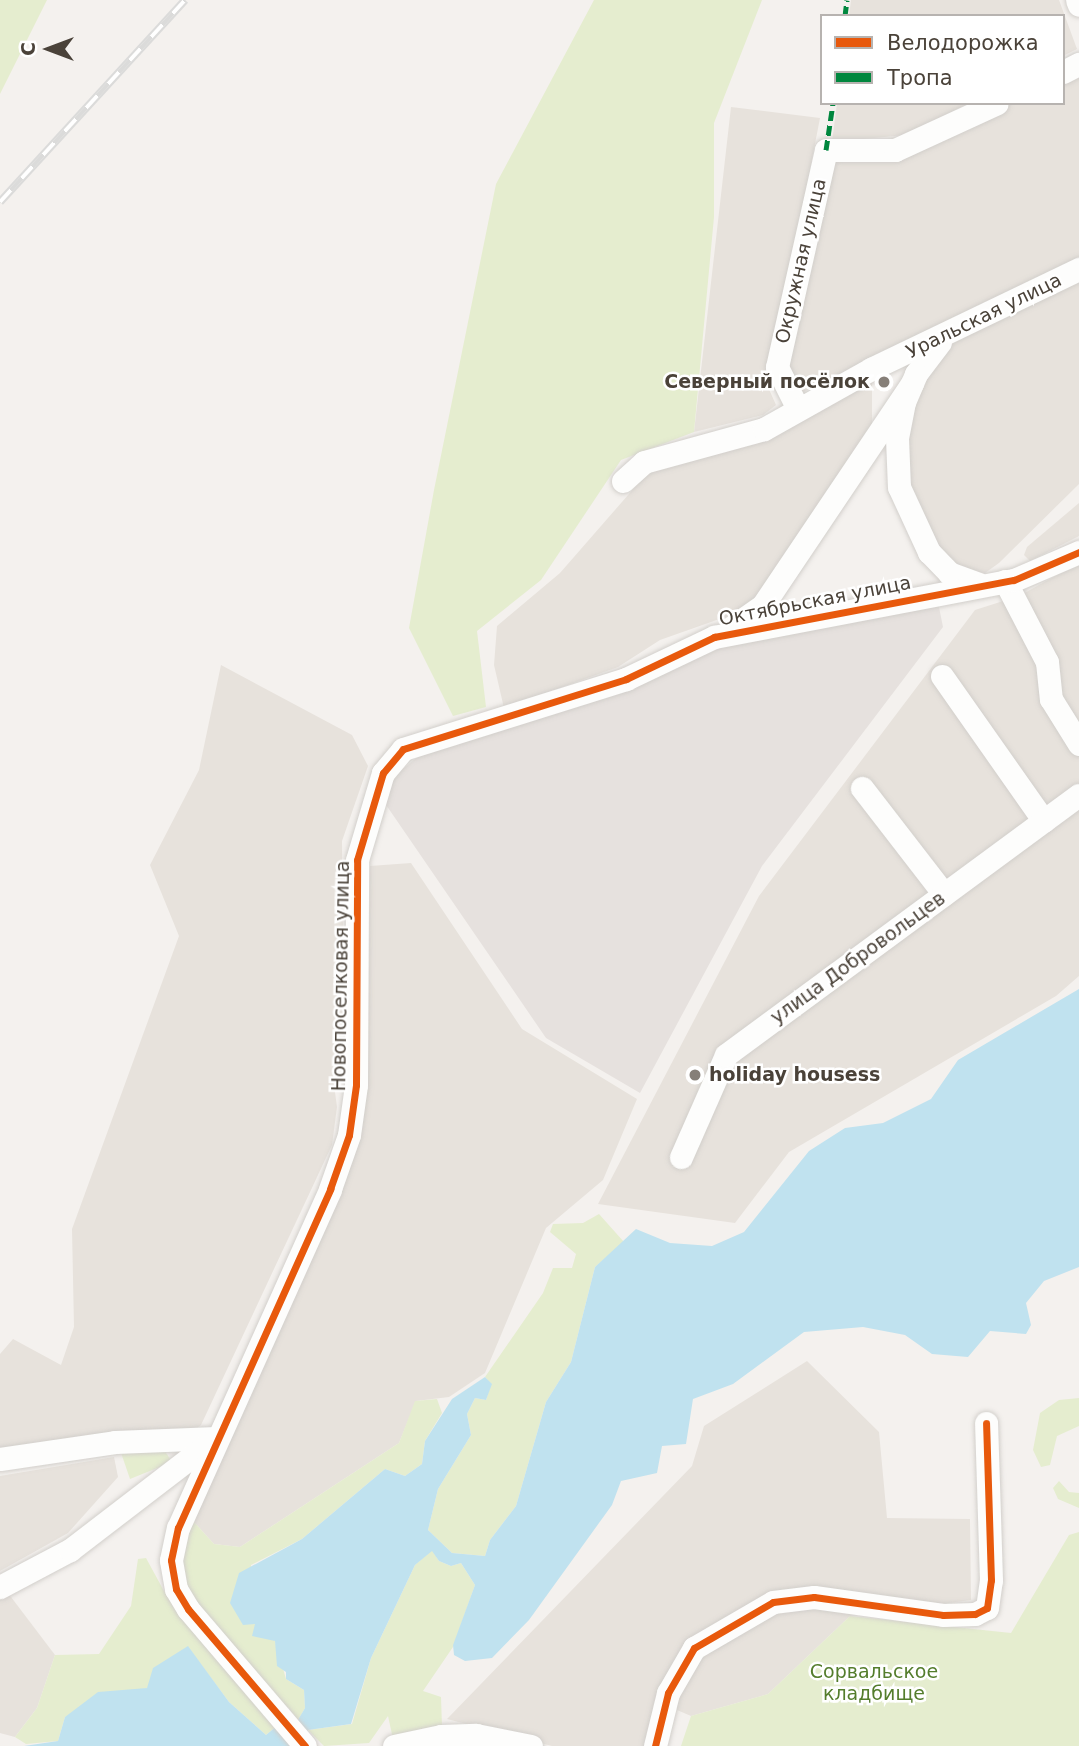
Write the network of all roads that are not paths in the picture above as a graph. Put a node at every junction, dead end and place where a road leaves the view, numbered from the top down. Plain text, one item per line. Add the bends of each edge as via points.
1 (1077, 0) edge
2 (1079, 5) edge
3 (993, 105) edge
4 (1079, 269) edge
5 (947, 336) junction
6 (912, 383) junction
7 (798, 409) junction
8 (623, 481) dead end
9 (1079, 552) edge
10 (1005, 581) junction
11 (979, 584) junction
12 (714, 637) junction
13 (942, 676) dead end
14 (1079, 744) edge
15 (403, 749) joint
16 (862, 788) dead end
17 (1079, 795) edge
18 (1044, 821) junction
19 (944, 894) junction
20 (681, 1157) dead end
21 (986, 1423) dead end
22 (216, 1438) junction
23 (0, 1459) edge
24 (0, 1587) edge
25 (306, 1746) edge
26 (394, 1746) edge
27 (531, 1746) edge
28 (655, 1746) edge

1 - 2 street
3 - 7 street, Окружная улица via 895,150 826,150 777,367
4 - 5 street, Уральская улица
5 - 6 street
5 - 7 street, Уральская улица
6 - 11 street via 897,438 896,471 904,504 939,564 961,580
6 - 12 street via 763,605
7 - 8 street, Уральская улица via 764,429 644,462
9 - 10 street, Октябрьская улица
10 - 11 street, Октябрьская улица
10 - 14 street via 1047,662 1051,699
11 - 12 street, Октябрьская улица
12 - 15 street, Октябрьская улица via 626,679
13 - 18 street
15 - 22 street, Новопоселковая улица via 378,785 357,860 356,1085 349,1135 272,1323
16 - 19 street
17 - 18 street, улица Добровольцев
18 - 19 street, улица Добровольцев
19 - 20 street, улица Добровольцев via 726,1055
21 - 28 street via 991,1580 987,1608 975,1614 943,1615 814,1597 773,1602 694,1648 668,1693
22 - 23 street via 116,1442
22 - 24 street, Новопоселковая улица via 70,1550
22 - 25 street via 174,1538 173,1577 188,1609
26 - 27 street via 441,1736 476,1735

